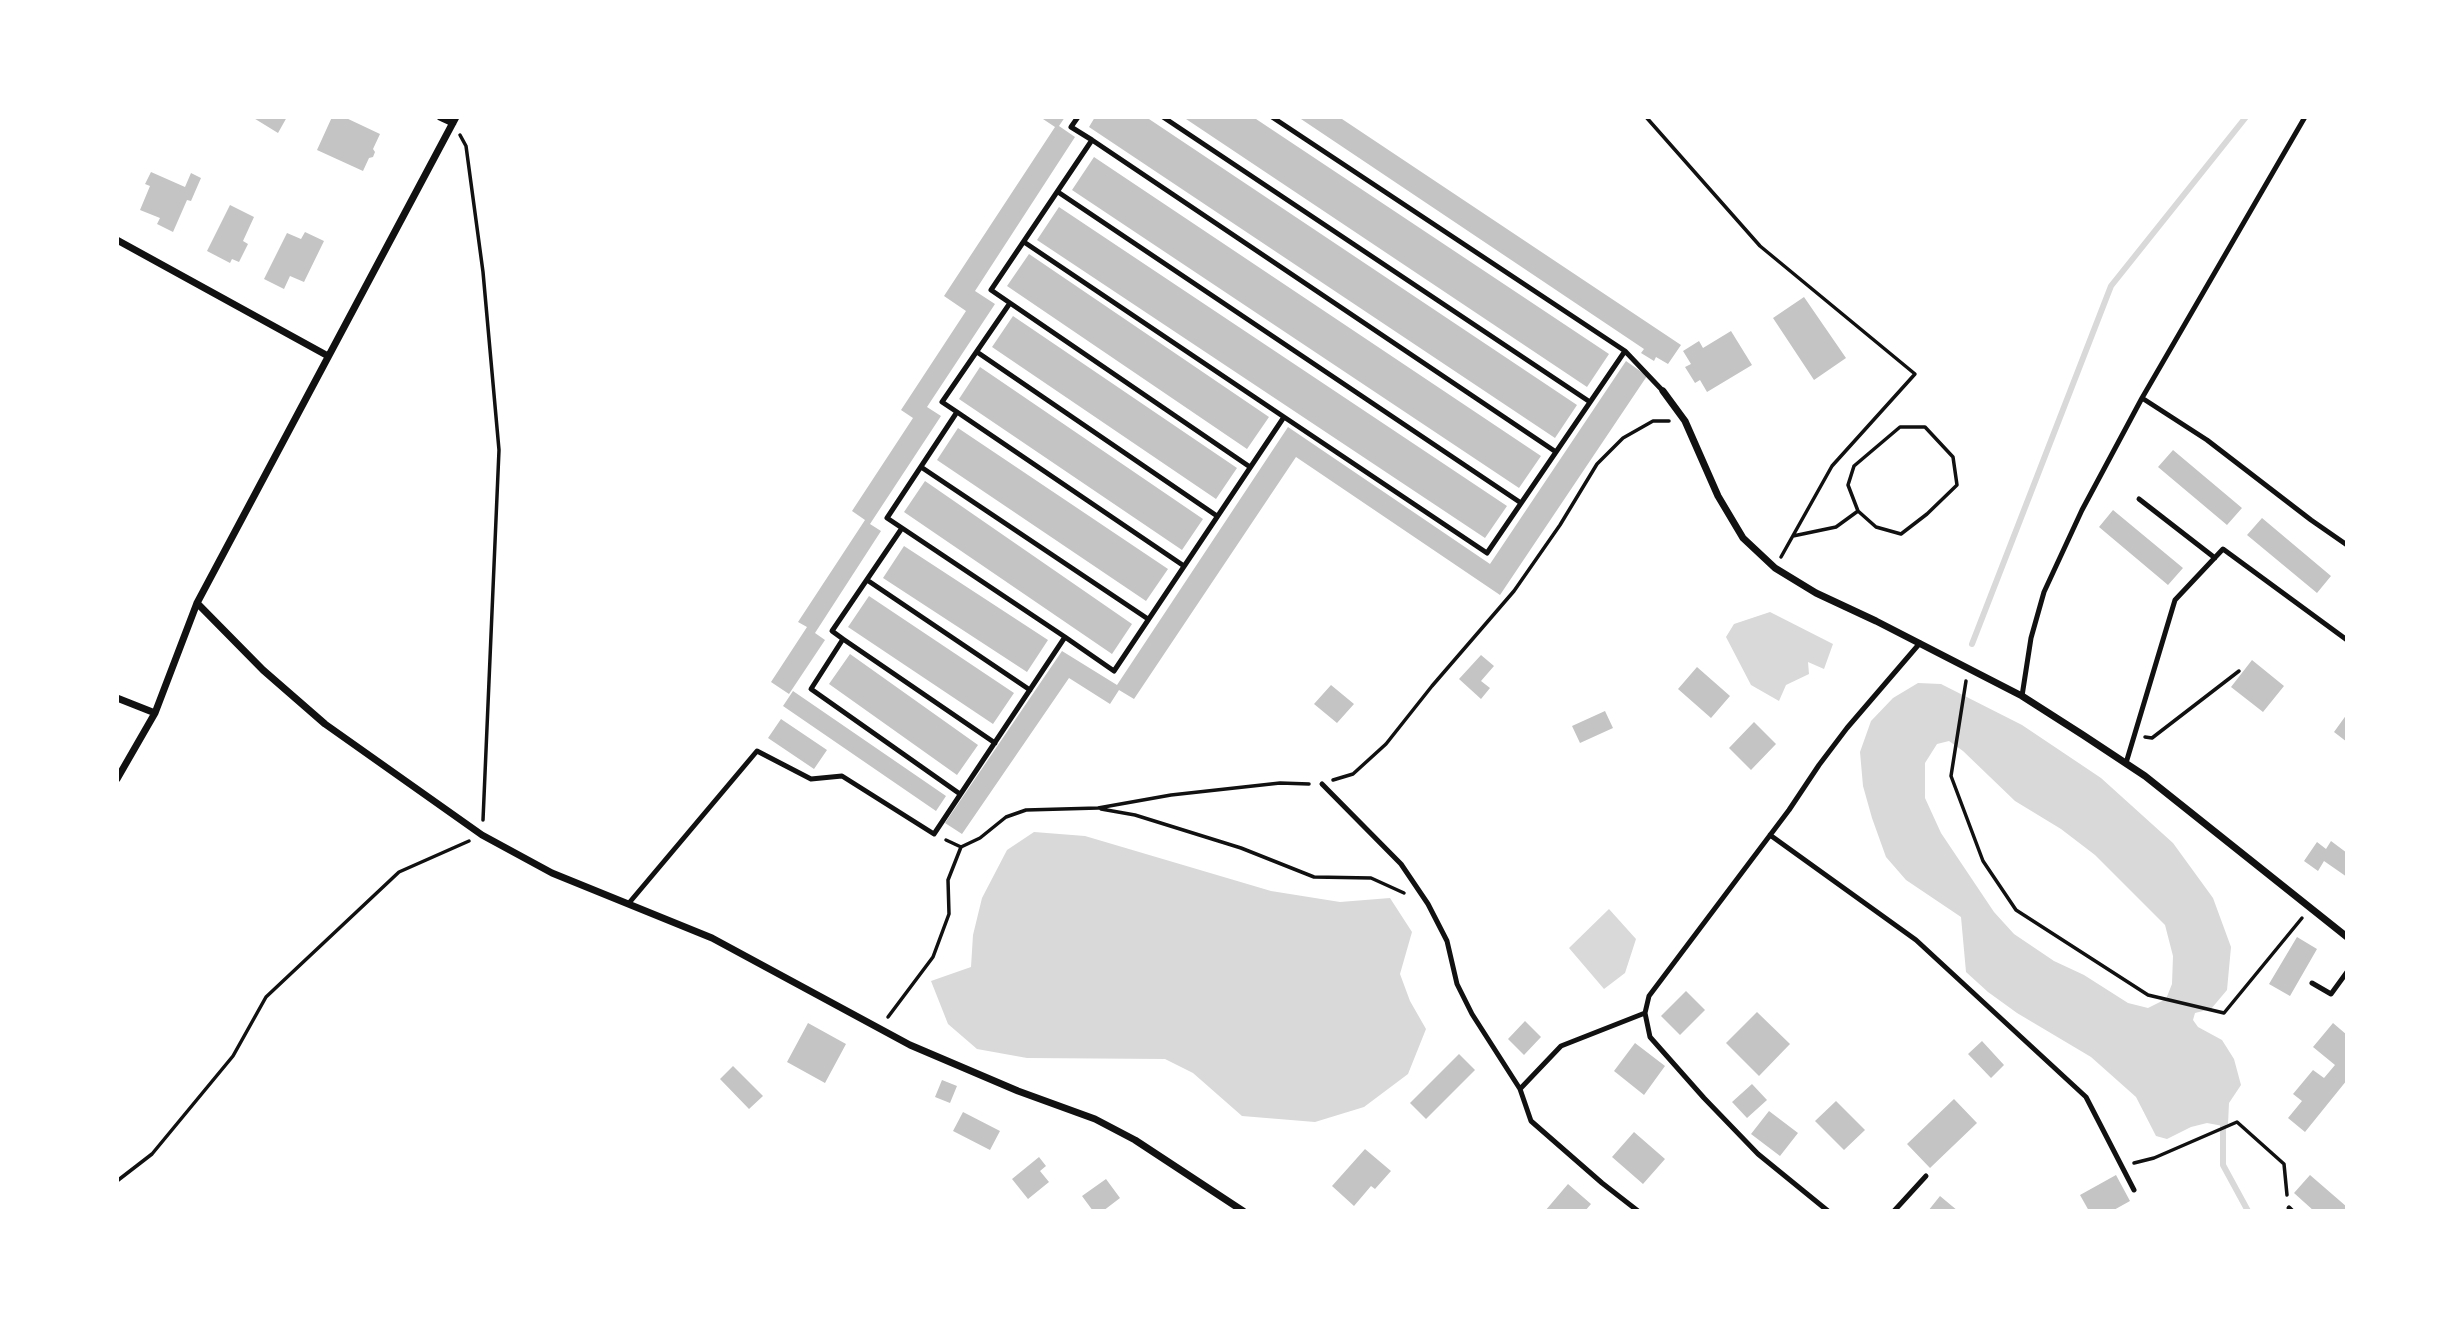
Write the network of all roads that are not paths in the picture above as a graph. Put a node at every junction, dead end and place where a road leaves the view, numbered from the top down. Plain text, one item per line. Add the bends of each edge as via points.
1 (440, 117) edge
2 (1078, 117) edge
3 (1163, 117) edge
4 (1272, 117) edge
5 (2305, 117) edge
6 (454, 120) edge
7 (1092, 140) junction
8 (1058, 192) junction
9 (117, 240) edge
10 (1024, 242) junction
11 (1010, 303) junction
12 (1625, 351) junction
13 (977, 352) junction
14 (328, 356) junction
15 (1663, 391) joint
16 (2142, 398) junction
17 (1590, 402) junction
18 (957, 412) junction
19 (1284, 417) junction
20 (1556, 452) junction
21 (921, 467) junction
22 (1250, 467) junction
23 (2139, 499) dead end
24 (1521, 503) junction
25 (1217, 516) junction
26 (902, 528) junction
27 (2347, 545) edge
28 (2215, 558) junction
29 (1184, 566) junction
30 (867, 580) junction
31 (197, 603) junction
32 (1149, 619) junction
33 (1065, 637) junction
34 (843, 639) junction
35 (2347, 640) edge
36 (1920, 643) junction
37 (1030, 690) junction
38 (2022, 696) junction
39 (117, 698) edge
40 (155, 713) junction
41 (995, 743) junction
42 (2126, 764) junction
43 (117, 779) edge
44 (1322, 784) road end
45 (960, 794) junction
46 (1770, 835) junction
47 (629, 903) junction
48 (2347, 937) edge
49 (2347, 972) edge
50 (2312, 983) dead end
51 (1646, 1013) junction
52 (1520, 1089) junction
53 (1926, 1176) dead end
54 (2134, 1190) dead end
55 (1243, 1211) edge
56 (1638, 1211) edge
57 (1828, 1211) edge
58 (1894, 1211) edge

1 - 6 street
2 - 7 lane via 1071,127
3 - 17 lane
4 - 12 lane
5 - 16 lane
6 - 14 street
7 - 8 lane
7 - 20 lane
8 - 10 lane
8 - 24 lane
9 - 14 street
10 - 11 lane via 991,290
10 - 19 lane
11 - 13 lane
11 - 22 lane
12 - 15 lane
12 - 17 lane
13 - 18 lane via 942,402
13 - 25 lane
14 - 31 street
15 - 36 street via 1685,421 1718,496 1743,538 1775,568 1816,593
16 - 27 lane via 2207,440
16 - 38 lane via 2044,592
17 - 20 lane
18 - 21 lane
18 - 29 lane
19 - 22 lane
19 - 24 lane via 1487,553
20 - 24 lane
21 - 26 lane via 887,518
21 - 32 lane
22 - 25 lane
23 - 28 lane
25 - 29 lane
26 - 30 lane
26 - 33 lane
28 - 35 lane via 2223,549
28 - 42 lane via 2175,600
29 - 32 lane
30 - 34 lane via 832,631
30 - 37 lane
31 - 40 street
31 - 47 street via 325,724 482,835 552,873
32 - 33 lane via 1114,671
33 - 37 lane
34 - 41 lane
34 - 45 lane via 811,689
36 - 38 street
36 - 46 lane via 1818,765
37 - 41 lane
38 - 42 street
39 - 40 street
40 - 43 street
41 - 45 lane
42 - 48 street
44 - 52 lane via 1401,864 1428,904 1447,941 1457,984
45 - 47 lane via 934,834 842,776 811,779 757,751
46 - 51 lane via 1650,996
46 - 54 lane via 1916,940 2085,1097
47 - 55 street via 712,938 910,1045 1095,1119
49 - 50 lane via 2331,994
51 - 52 lane via 1561,1046
51 - 57 lane via 1650,1037 1703,1098 1758,1154
52 - 56 lane via 1531,1121
53 - 58 lane

